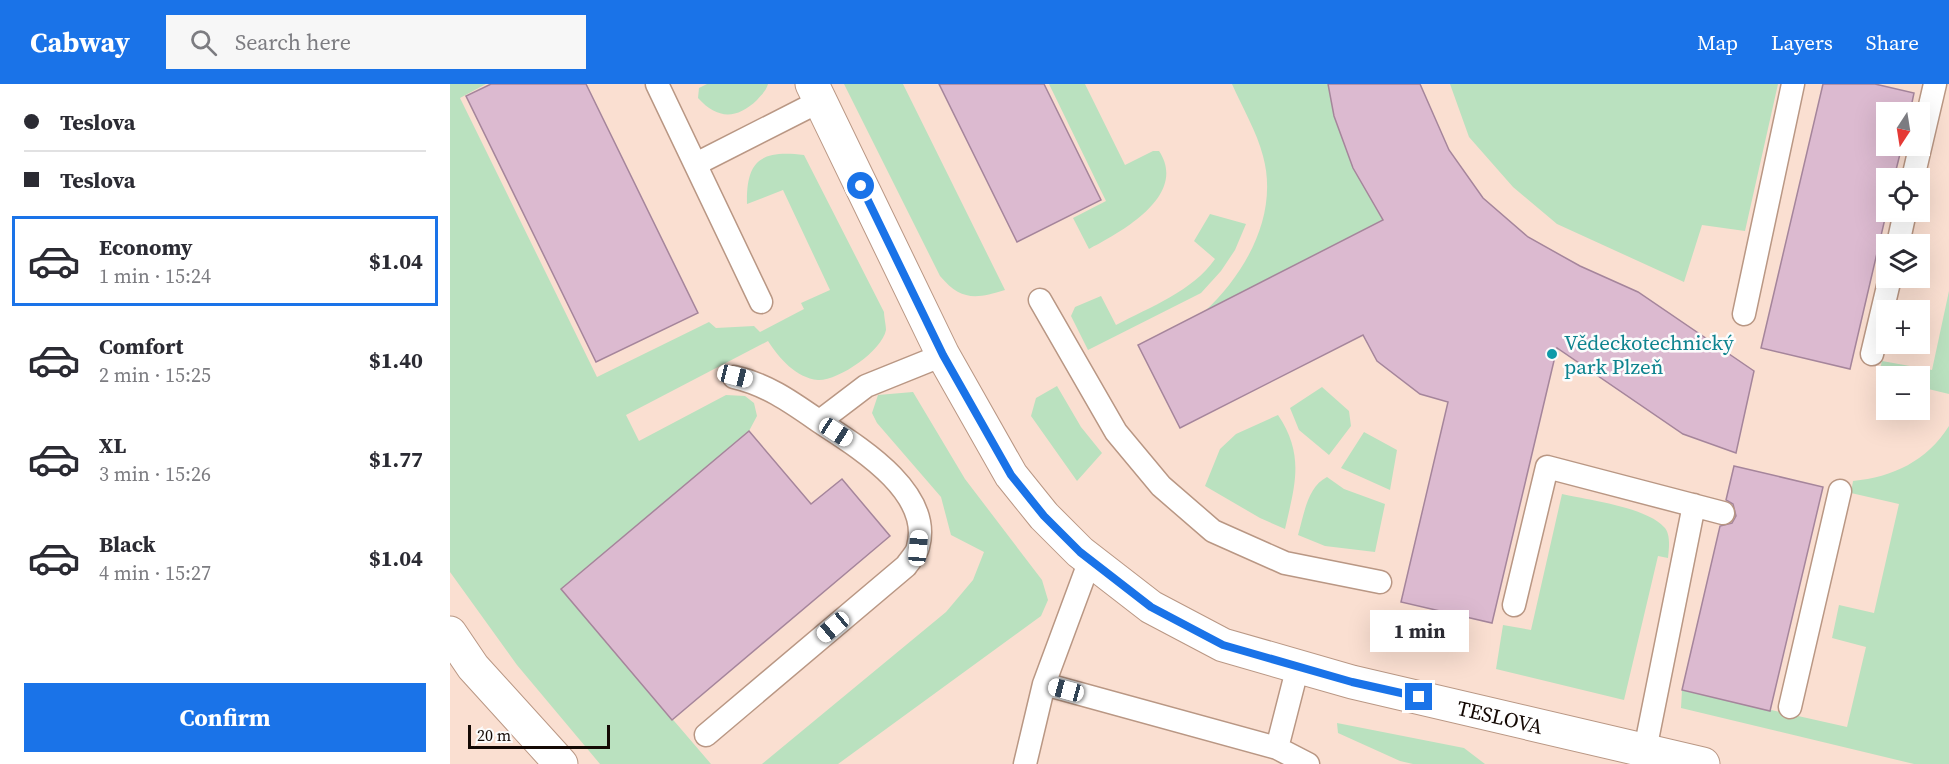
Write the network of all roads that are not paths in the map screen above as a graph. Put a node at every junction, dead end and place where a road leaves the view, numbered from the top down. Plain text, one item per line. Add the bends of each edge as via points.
1 (657, 84) edge
2 (1793, 84) edge
3 (1935, 84) edge
4 (816, 93) edge
5 (696, 164) junction
6 (1915, 168) edge
7 (1888, 288) edge
8 (1040, 300) dead end
9 (761, 302) dead end
10 (1744, 314) dead end
11 (1872, 354) dead end
12 (943, 355) junction
13 (735, 376) dead end
14 (820, 422) junction
15 (1840, 491) dead end
16 (1694, 505) junction
17 (1723, 513) dead end
18 (1090, 560) junction
19 (1380, 582) dead end
20 (1515, 605) dead end
21 (450, 633) edge
22 (1298, 666) junction
23 (1044, 684) junction
24 (1790, 707) dead end
25 (706, 735) dead end
26 (1277, 748) junction
27 (1645, 750) junction
28 (561, 764) edge
29 (1025, 764) edge
30 (1308, 764) edge
31 (1703, 764) edge

1 - 5 lane
2 - 10 lane
3 - 6 lane
4 - 5 lane
4 - 12 street, TESLOVA
5 - 9 lane
7 - 11 lane
8 - 19 lane via 1116,432 1161,486 1213,531 1285,563
12 - 14 lane via 866,386
12 - 18 street, TESLOVA via 1011,475 1044,516
13 - 14 lane via 770,388
14 - 25 lane via 868,454 906,492 920,532 918,548 906,566
15 - 24 lane via 1820,538
16 - 17 lane
16 - 20 lane via 1547,467
16 - 27 lane
18 - 22 street, TESLOVA via 1151,607 1223,645
18 - 23 lane
21 - 28 street via 473,667
22 - 26 lane
22 - 27 street, TESLOVA
23 - 26 lane
23 - 29 lane
26 - 30 lane
27 - 31 street, TESLOVA

